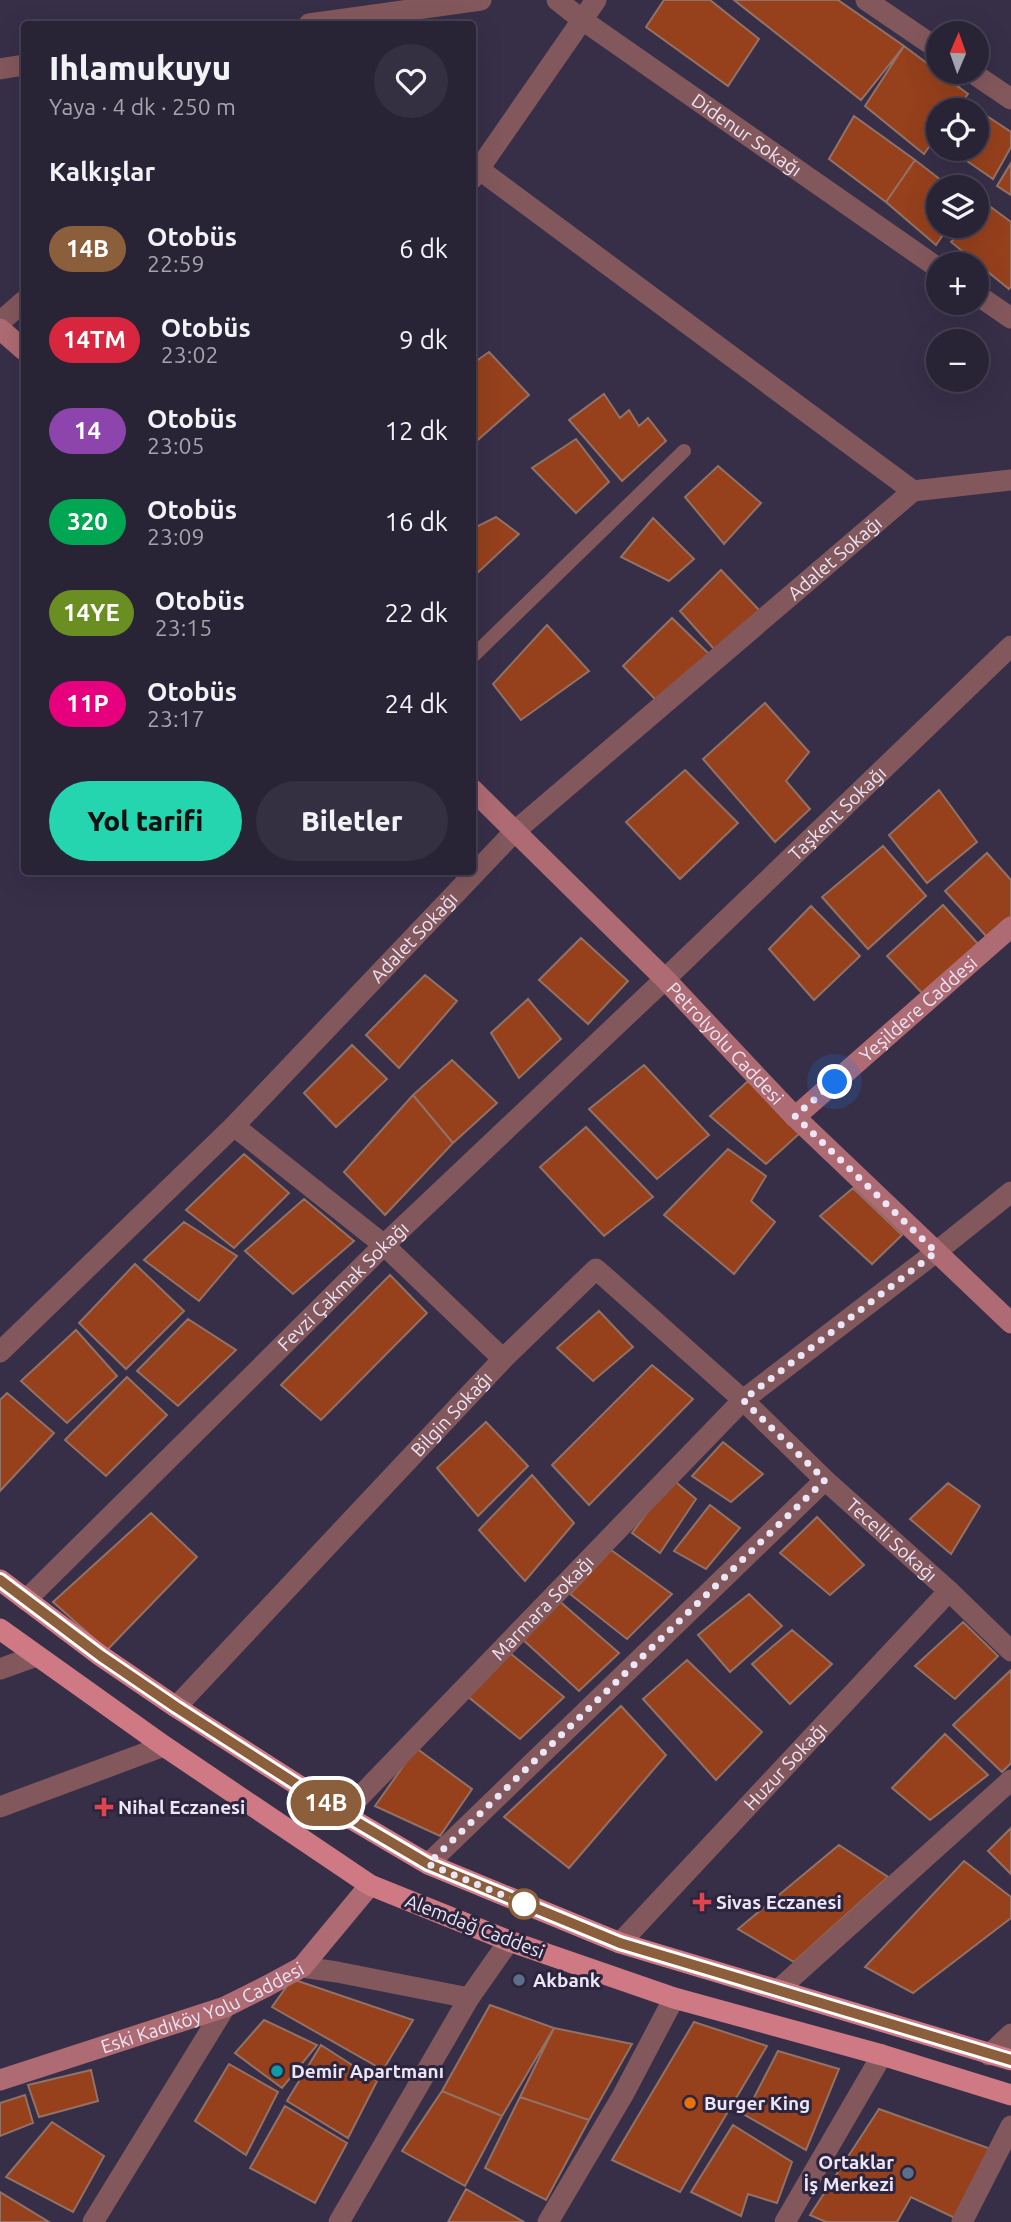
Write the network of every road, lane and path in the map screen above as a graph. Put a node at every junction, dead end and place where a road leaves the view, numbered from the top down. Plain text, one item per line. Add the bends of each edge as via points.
1 (481, 0) edge
2 (557, 0) edge
3 (596, 0) edge
4 (866, 0) edge
5 (580, 19) junction
6 (330, 21) edge
7 (926, 41) edge
8 (21, 66) edge
9 (0, 69) edge
10 (989, 84) edge
11 (1011, 99) edge
12 (476, 175) edge
13 (926, 260) edge
14 (989, 303) edge
15 (21, 304) edge
16 (1011, 318) edge
17 (0, 321) edge
18 (0, 329) edge
19 (21, 347) edge
20 (684, 451) dead end
21 (1011, 480) edge
22 (913, 491) junction
23 (1011, 646) edge
24 (476, 653) edge
25 (476, 793) edge
26 (514, 832) junction
27 (476, 872) edge
28 (473, 875) edge
29 (1011, 927) edge
30 (665, 979) junction
31 (795, 1116) junction
32 (234, 1126) junction
33 (1011, 1192) edge
34 (384, 1245) junction
35 (936, 1252) junction
36 (1011, 1323) edge
37 (0, 1352) edge
38 (503, 1359) junction
39 (743, 1400) junction
40 (825, 1480) junction
41 (0, 1580) edge
42 (949, 1591) junction
43 (26, 1600) junction
44 (0, 1629) edge
45 (1011, 1651) edge
46 (37, 1656) junction
47 (0, 1669) edge
48 (176, 1707) junction
49 (164, 1746) junction
50 (1011, 1780) edge
51 (0, 1807) edge
52 (343, 1814) junction
53 (428, 1864) junction
54 (370, 1885) junction
55 (509, 1941) junction
56 (620, 1943) junction
57 (302, 1967) junction
58 (778, 1990) junction
59 (469, 1998) junction
60 (674, 1998) junction
61 (225, 2007) junction
62 (1011, 2034) edge
63 (989, 2054) junction
64 (882, 2055) junction
65 (1011, 2060) edge
66 (0, 2080) edge
67 (1011, 2095) edge
68 (1011, 2126) edge
69 (93, 2222) edge
70 (339, 2222) edge
71 (548, 2222) edge
72 (785, 2222) edge
73 (962, 2222) edge

1 - 6 street
2 - 5 street, Didenur Sokağı
3 - 5 street
4 - 7 street
5 - 12 street
5 - 13 street, Didenur Sokağı
8 - 9 street
10 - 11 street
12 - 22 street
14 - 16 street
15 - 17 street
18 - 19 main road
20 - 24 lane
21 - 22 street
22 - 26 street, Adalet Sokağı
23 - 30 street, Taşkent Sokağı
25 - 26 main road, Petrolyolu Caddesi
26 - 27 street, Adalet Sokağı
26 - 30 main road, Petrolyolu Caddesi
28 - 32 street, Adalet Sokağı
29 - 31 main road, Yeşildere Caddesi
30 - 31 main road, Petrolyolu Caddesi
30 - 34 street, Fevzi Çakmak Sokağı
31 - 35 main road, Petrolyolu Caddesi
32 - 34 street
32 - 37 street, Adalet Sokağı
33 - 35 street, Marmara Sokağı
34 - 38 street
34 - 43 street, Fevzi Çakmak Sokağı
35 - 36 main road, Petrolyolu Caddesi
35 - 39 street, Marmara Sokağı
38 - 39 street, Bilgin Sokağı via 596,1269
38 - 48 street, Bilgin Sokağı
39 - 40 street, Tecelli Sokağı
39 - 52 street, Marmara Sokağı
40 - 42 street, Tecelli Sokağı
40 - 53 street
41 - 43 main road, Alemdağ Caddesi
42 - 45 street, Tecelli Sokağı
42 - 56 street, Huzur Sokağı
43 - 48 main road, Alemdağ Caddesi
44 - 46 main road, Alemdağ Caddesi
46 - 47 street
46 - 49 main road, Alemdağ Caddesi
48 - 52 main road, Alemdağ Caddesi
49 - 51 street
49 - 54 main road, Alemdağ Caddesi
50 - 58 street
52 - 53 main road, Alemdağ Caddesi
53 - 56 main road, Alemdağ Caddesi
54 - 55 main road, Alemdağ Caddesi
54 - 57 main road, Eski Kadıköy Yolu Caddesi
55 - 59 street
55 - 60 main road, Alemdağ Caddesi
56 - 58 main road, Alemdağ Caddesi
57 - 59 street
57 - 61 main road, Eski Kadıköy Yolu Caddesi
58 - 63 main road, Alemdağ Caddesi
59 - 70 street
60 - 64 main road, Alemdağ Caddesi
60 - 71 street
61 - 66 main road, Eski Kadıköy Yolu Caddesi
61 - 69 street
62 - 63 street
63 - 65 main road, Alemdağ Caddesi
64 - 67 main road, Alemdağ Caddesi
64 - 72 street
68 - 73 street

